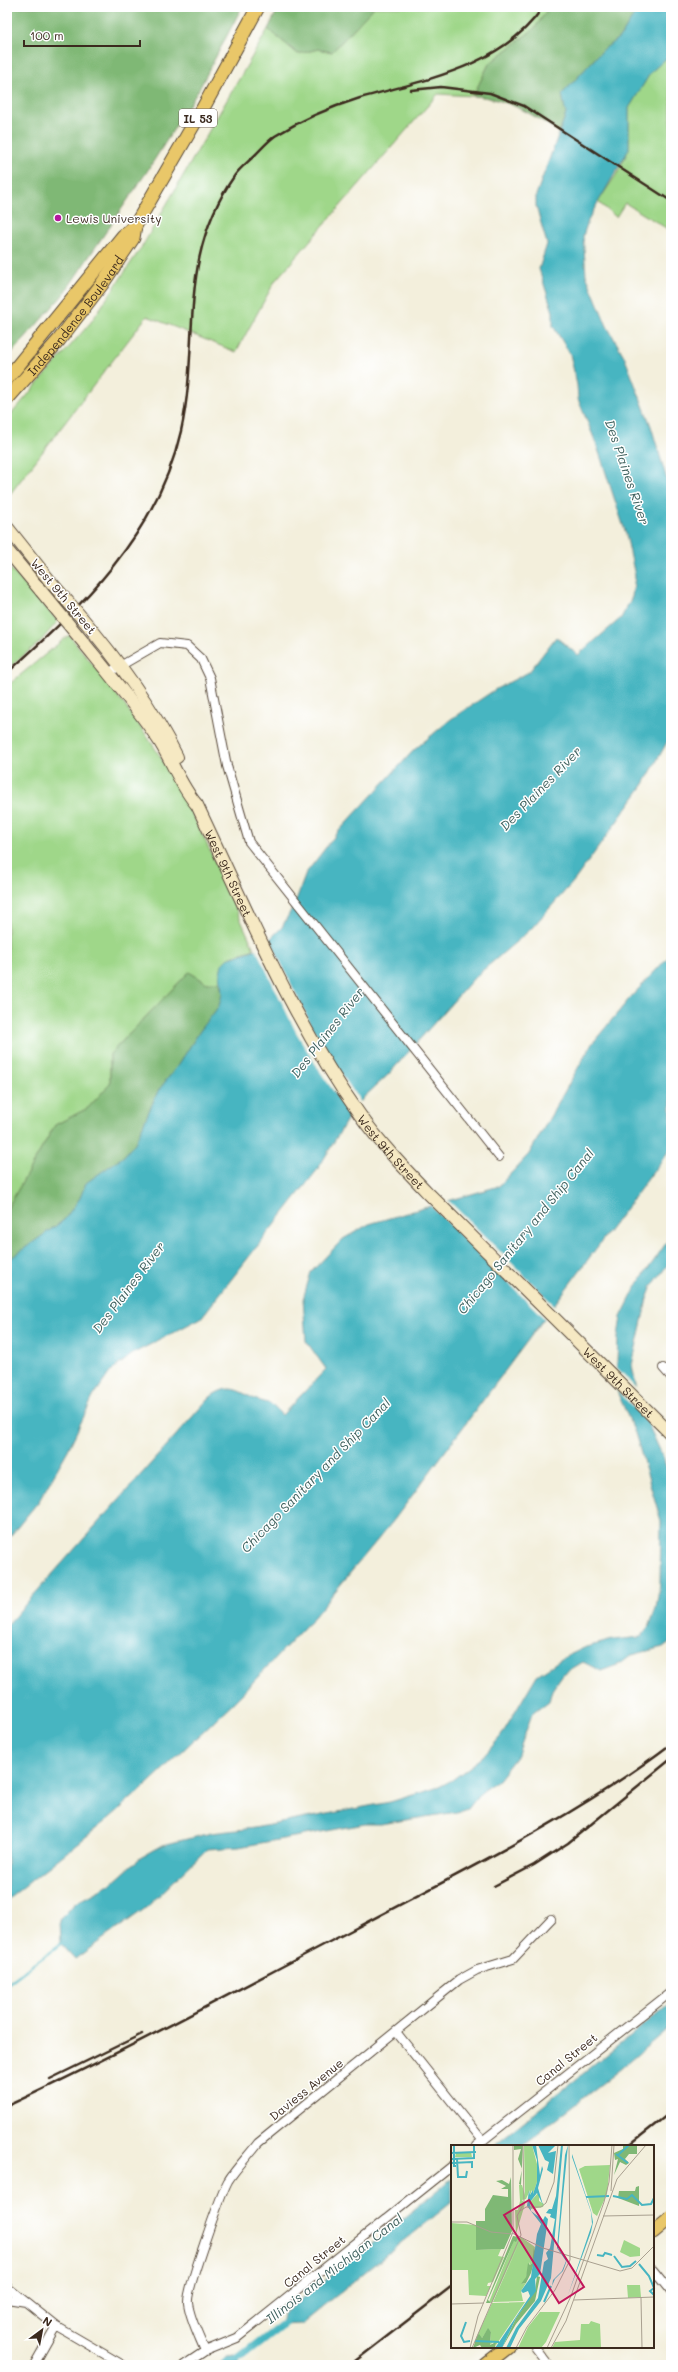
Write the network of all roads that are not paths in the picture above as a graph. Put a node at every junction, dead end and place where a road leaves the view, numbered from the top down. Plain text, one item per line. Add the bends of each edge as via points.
1 (258, 7) edge
2 (134, 226) junction
3 (7, 379) edge
4 (7, 400) edge
5 (7, 527) edge
6 (7, 550) edge
7 (120, 666) junction
8 (108, 673) junction
9 (197, 805) junction
10 (499, 1157) dead end
11 (663, 1368) dead end
12 (671, 1377) edge
13 (671, 1434) edge
14 (551, 1919) dead end
15 (671, 1992) edge
16 (397, 2032) junction
17 (480, 2143) edge
18 (451, 2167) edge
19 (671, 2217) edge
20 (654, 2231) edge
21 (654, 2271) edge
22 (7, 2287) edge
23 (671, 2292) edge
24 (8, 2300) edge
25 (27, 2302) junction
26 (56, 2326) junction
27 (507, 2348) edge
28 (536, 2348) edge
29 (205, 2351) junction
30 (34, 2365) edge
31 (123, 2365) edge
32 (184, 2365) edge
33 (485, 2365) edge
34 (549, 2365) edge

1 - 2 main road, Independence Boulevard / IL 53 via 202,110
2 - 3 main road, Independence Boulevard / IL 53 via 123,236
2 - 4 main road, Independence Boulevard / IL 53 via 133,238 102,284 59,340
5 - 7 main road, West 9th Street, bridge
6 - 8 main road, West 9th Street, bridge
7 - 8 street
7 - 9 main road, West 9th Street via 167,737 196,795
7 - 10 street via 160,643 187,646 201,659 210,678 227,766 249,842
8 - 9 main road, West 9th Street via 156,737
9 - 13 main road, West 9th Street via 302,1025 360,1116 390,1153 428,1193
11 - 12 street
14 - 16 street, Daviess Avenue via 512,1959 477,1970 459,1980
15 - 17 street, Canal Street
16 - 17 street
16 - 29 street, Daviess Avenue via 258,2143 228,2182 193,2276 188,2302
18 - 29 street, Canal Street via 237,2338
19 - 20 main road
21 - 23 street
22 - 25 street
24 - 25 street
25 - 26 street
26 - 30 street
26 - 31 street
27 - 33 main road
28 - 34 street
29 - 32 street, Canal Street

